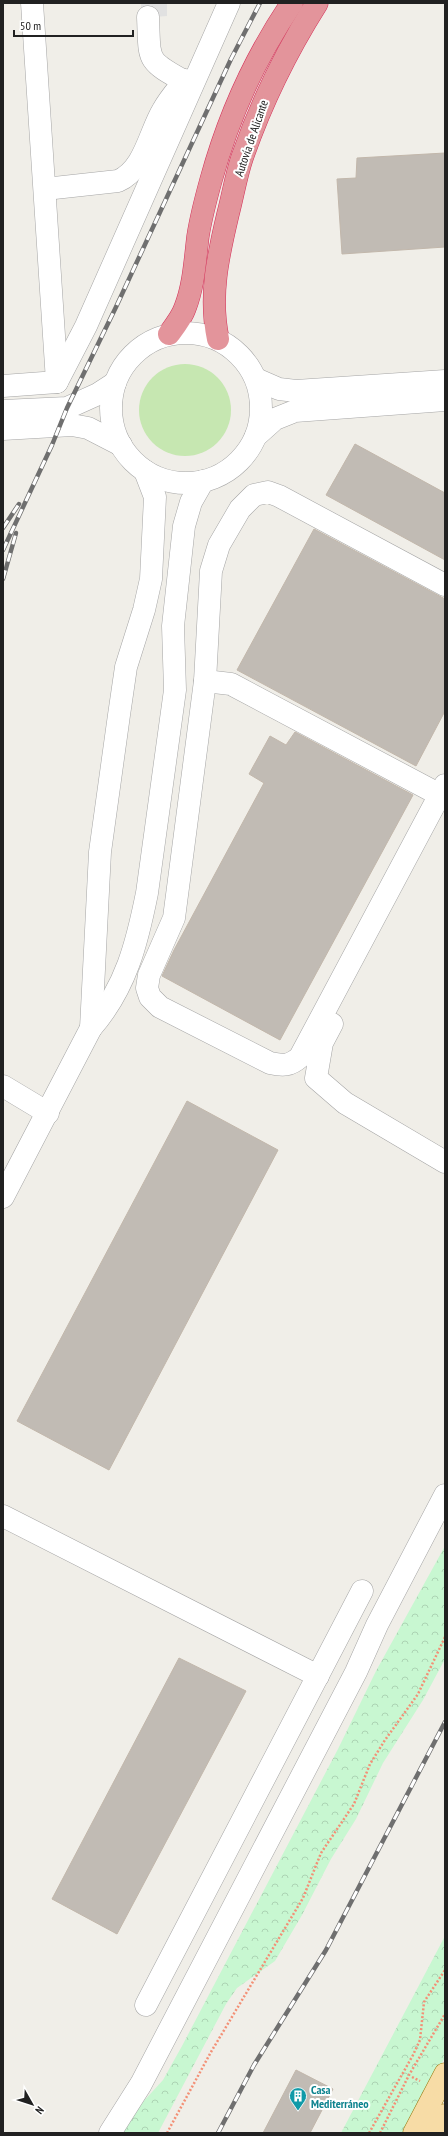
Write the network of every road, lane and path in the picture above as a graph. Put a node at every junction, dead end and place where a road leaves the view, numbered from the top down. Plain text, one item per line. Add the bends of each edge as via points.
1 (32, 3) edge
2 (229, 3) edge
3 (292, 3) edge
4 (317, 3) edge
5 (148, 17) dead end
6 (210, 47) junction
7 (184, 81) junction
8 (45, 189) junction
9 (169, 334) junction
10 (218, 339) junction
11 (256, 379) junction
12 (445, 381) edge
13 (57, 382) junction
14 (115, 383) junction
15 (3, 386) edge
16 (445, 400) edge
17 (3, 411) edge
18 (3, 428) edge
19 (256, 436) junction
20 (121, 445) junction
21 (146, 471) junction
22 (203, 481) junction
23 (445, 585) edge
24 (205, 681) junction
25 (443, 798) edge
26 (91, 1028) junction
27 (3, 1086) edge
28 (48, 1113) junction
29 (445, 1162) edge
30 (3, 1197) edge
31 (445, 1495) edge
32 (3, 1516) edge
33 (362, 1591) dead end
34 (445, 1637) edge
35 (318, 1676) junction
36 (445, 1970) edge
37 (146, 2005) dead end
38 (445, 2014) edge
39 (445, 2074) edge
40 (445, 2115) edge
41 (110, 2133) edge
42 (167, 2133) edge
43 (368, 2133) edge
44 (380, 2133) edge
45 (414, 2133) edge
46 (436, 2133) edge

1 - 8 street
2 - 6 street
3 - 9 highway, Autovía de Alicante via 250,74 234,114 212,179 185,309
4 - 10 highway, Autovía de Alicante via 296,35 268,90 242,159 222,237 214,283 213,306
5 - 7 street via 150,53 153,60 163,70
6 - 7 street
6 - 13 street via 86,326
7 - 8 street via 163,110 136,168 128,177 118,181
8 - 13 street
9 - 10 street via 194,332
9 - 14 street via 146,344 127,361
10 - 11 street via 234,349 247,363
11 - 12 street via 279,389 296,391
11 - 19 street via 261,417
13 - 15 street
14 - 17 street via 67,408
14 - 20 street via 111,404 113,425
16 - 19 street via 295,411 275,419
18 - 20 street via 72,425 88,428
19 - 22 street via 244,457 225,472
20 - 21 street
21 - 22 street via 163,480 183,483
21 - 26 street via 155,497 151,579 126,667 100,852
22 - 26 street via 191,502 184,526 173,626 175,690 147,893 131,958 117,993
23 - 24 street via 280,496 268,492 254,496 240,509 219,545 211,571
24 - 25 street via 231,684
24 - 25 street via 174,918 149,975 147,988 150,997 160,1007 270,1063 283,1066 294,1063 300,1057
25 - 29 street via 322,1044 316,1078 345,1103
26 - 28 street
27 - 28 street
28 - 30 street
31 - 41 street via 377,1625 356,1672 141,2084
32 - 35 street
33 - 35 street
34 - 42 path via 418,1694 370,1764 354,1804 321,1853 304,1898 211,2052
35 - 37 street
36 - 43 path via 424,2002 420,2040 405,2073
38 - 44 path via 405,2082
39 - 45 main road
40 - 46 main road

